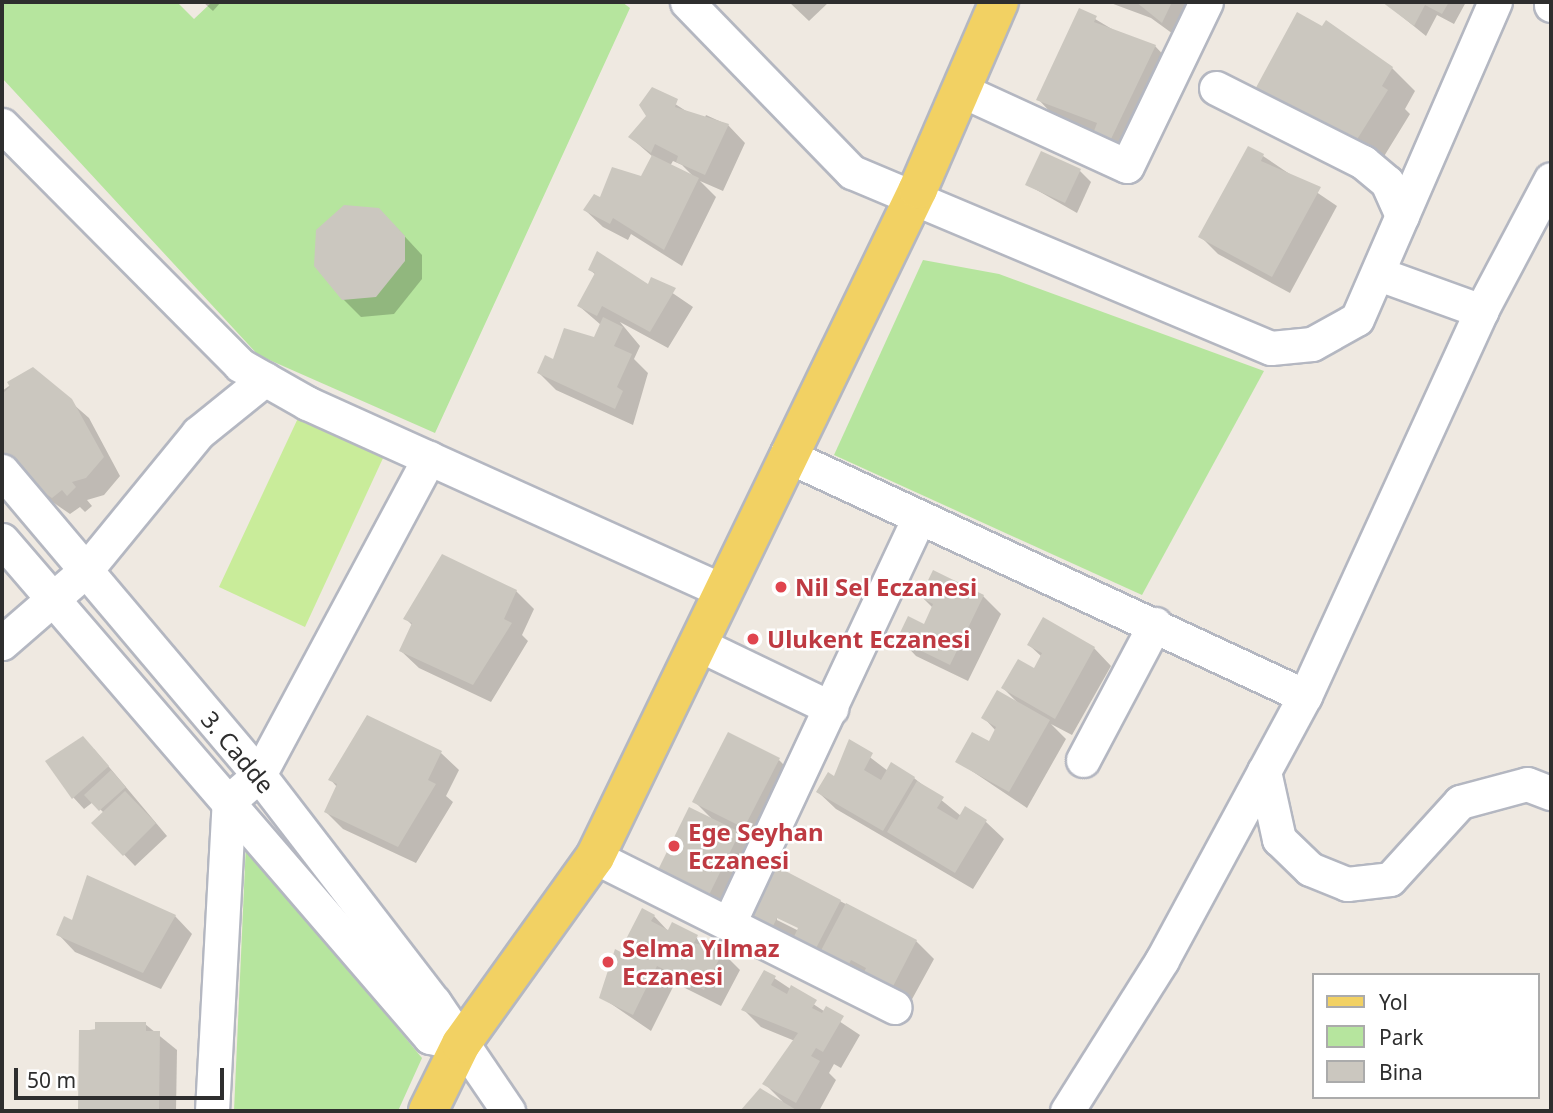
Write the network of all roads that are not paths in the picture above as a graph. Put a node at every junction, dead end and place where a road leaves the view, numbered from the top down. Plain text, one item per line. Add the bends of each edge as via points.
1 (687, 2) edge
2 (999, 2) edge
3 (1206, 2) edge
4 (1495, 2) edge
5 (1216, 88) dead end
6 (963, 91) junction
7 (2, 125) edge
8 (1551, 179) edge
9 (911, 202) junction
10 (1402, 216) junction
11 (1379, 274) junction
12 (1481, 312) junction
13 (264, 379) junction
14 (786, 455) junction
15 (429, 458) junction
16 (2, 471) edge
17 (919, 517) junction
18 (2, 540) edge
19 (86, 570) junction
20 (724, 591) junction
21 (53, 599) junction
22 (1155, 624) junction
23 (2, 643) edge
24 (698, 644) junction
25 (1305, 696) junction
26 (831, 708) junction
27 (1083, 760) dead end
28 (1264, 771) junction
29 (259, 775) junction
30 (1551, 793) edge
31 (229, 801) junction
32 (596, 857) junction
33 (729, 923) junction
34 (894, 1007) dead end
35 (461, 1044) junction
36 (212, 1111) edge
37 (428, 1111) edge
38 (508, 1111) edge
39 (1067, 1111) edge

1 - 9 street via 852,172
2 - 6 main road
3 - 6 street via 1127,166
4 - 10 street
5 - 10 street via 1363,162 1387,182
6 - 9 main road
7 - 13 street via 240,365
8 - 12 street
9 - 11 street via 1272,348 1312,344 1357,319
9 - 14 main road
10 - 11 street
11 - 12 street
12 - 25 street
13 - 15 street
13 - 19 street via 198,433
14 - 17 street
14 - 20 main road
15 - 20 street
15 - 29 street
16 - 19 street, 3. Cadde
17 - 22 street
17 - 26 street
18 - 21 street, 3. Cadde
19 - 21 street
19 - 29 street, 3. Cadde
20 - 24 main road
21 - 23 street
21 - 31 street, 3. Cadde
22 - 25 street
22 - 27 street
24 - 26 street
24 - 32 main road
25 - 28 street
26 - 33 street
28 - 30 street via 1279,839 1310,869 1347,884 1390,879 1460,802 1527,784
28 - 39 street via 1162,960
29 - 31 street
29 - 35 street, 3. Cadde
31 - 35 street, 3. Cadde via 430,1037
31 - 36 street
32 - 33 street
32 - 35 main road
33 - 34 street
35 - 37 main road
35 - 38 street, 3. Cadde

